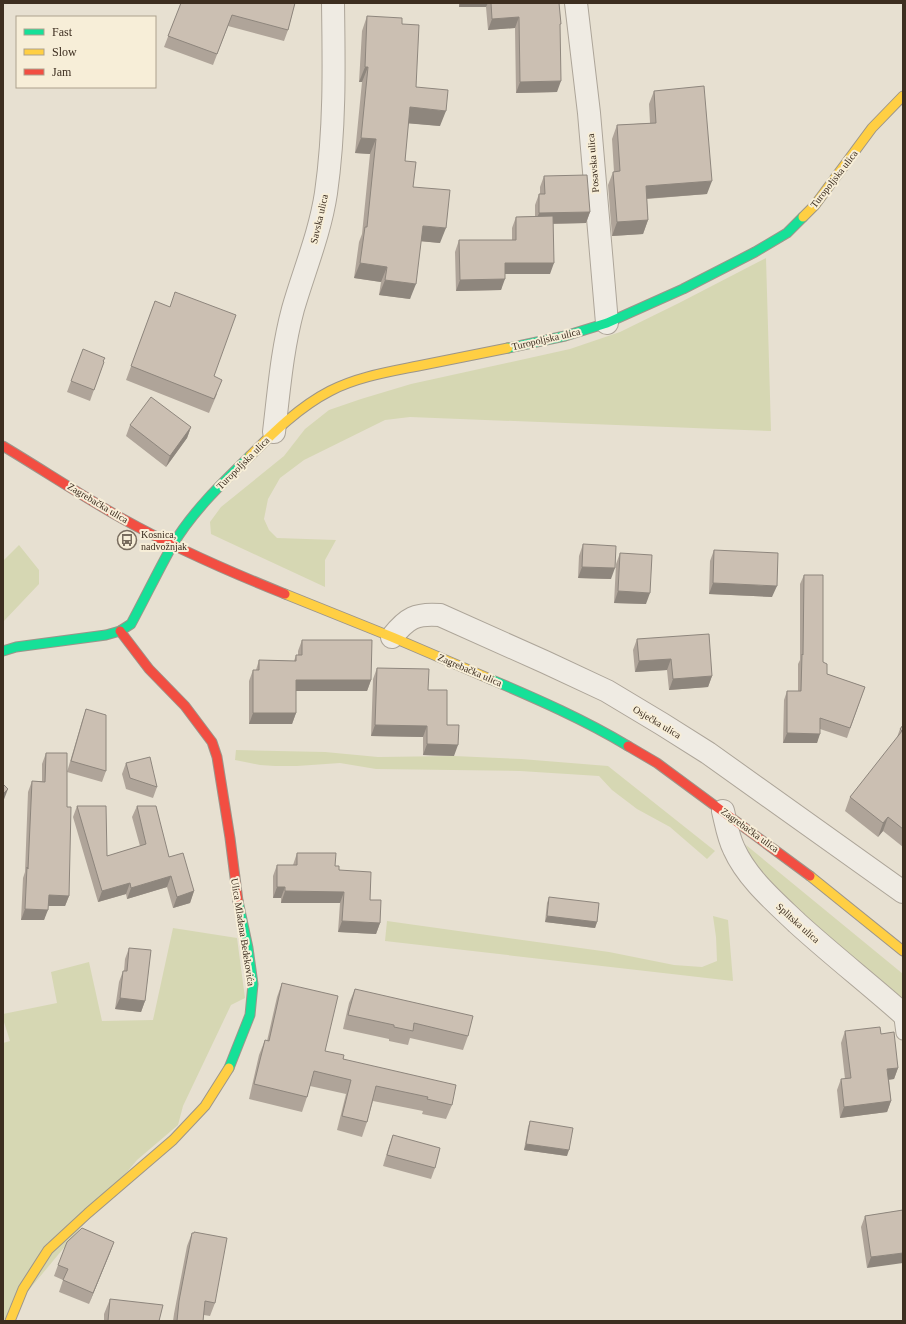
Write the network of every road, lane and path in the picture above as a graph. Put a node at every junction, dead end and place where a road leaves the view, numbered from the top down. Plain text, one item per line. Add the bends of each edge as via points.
1 (333, 3) edge
2 (576, 3) edge
3 (903, 96) edge
4 (607, 323) junction
5 (274, 432) junction
6 (3, 446) edge
7 (173, 545) junction
8 (120, 631) junction
9 (392, 637) junction
10 (3, 651) edge
11 (723, 811) junction
12 (903, 892) edge
13 (903, 951) edge
14 (901, 1012) edge
15 (903, 1033) edge
16 (10, 1321) edge

1 - 5 street, Savska ulica via 334,101 326,194 285,343
2 - 4 street, Posavska ulica via 589,113
3 - 4 street, Turopoljska ulica via 872,128 815,205 787,232 755,252 689,286
4 - 5 street, Turopoljska ulica via 565,336 356,380 330,391 306,406
5 - 7 street, Turopoljska ulica via 224,481
6 - 7 street, Zagrebačka ulica via 122,519
7 - 8 street via 140,610 131,624
7 - 9 street, Zagrebačka ulica via 238,575
8 - 10 street
8 - 16 street, Ulica Mladena Bedekovića via 149,668 185,706 212,742 217,757 237,894 248,948 253,984 250,1015 228,1072 205,1106 172,1140 48,1250 23,1289
9 - 11 street, Zagrebačka ulica via 523,693 607,733 657,763
9 - 12 street, Osječka ulica via 402,624 416,616 440,614 607,691 708,753
11 - 13 street, Zagrebačka ulica via 812,877
11 - 14 street, Splitska ulica via 734,849 749,873 774,902
14 - 15 lane

